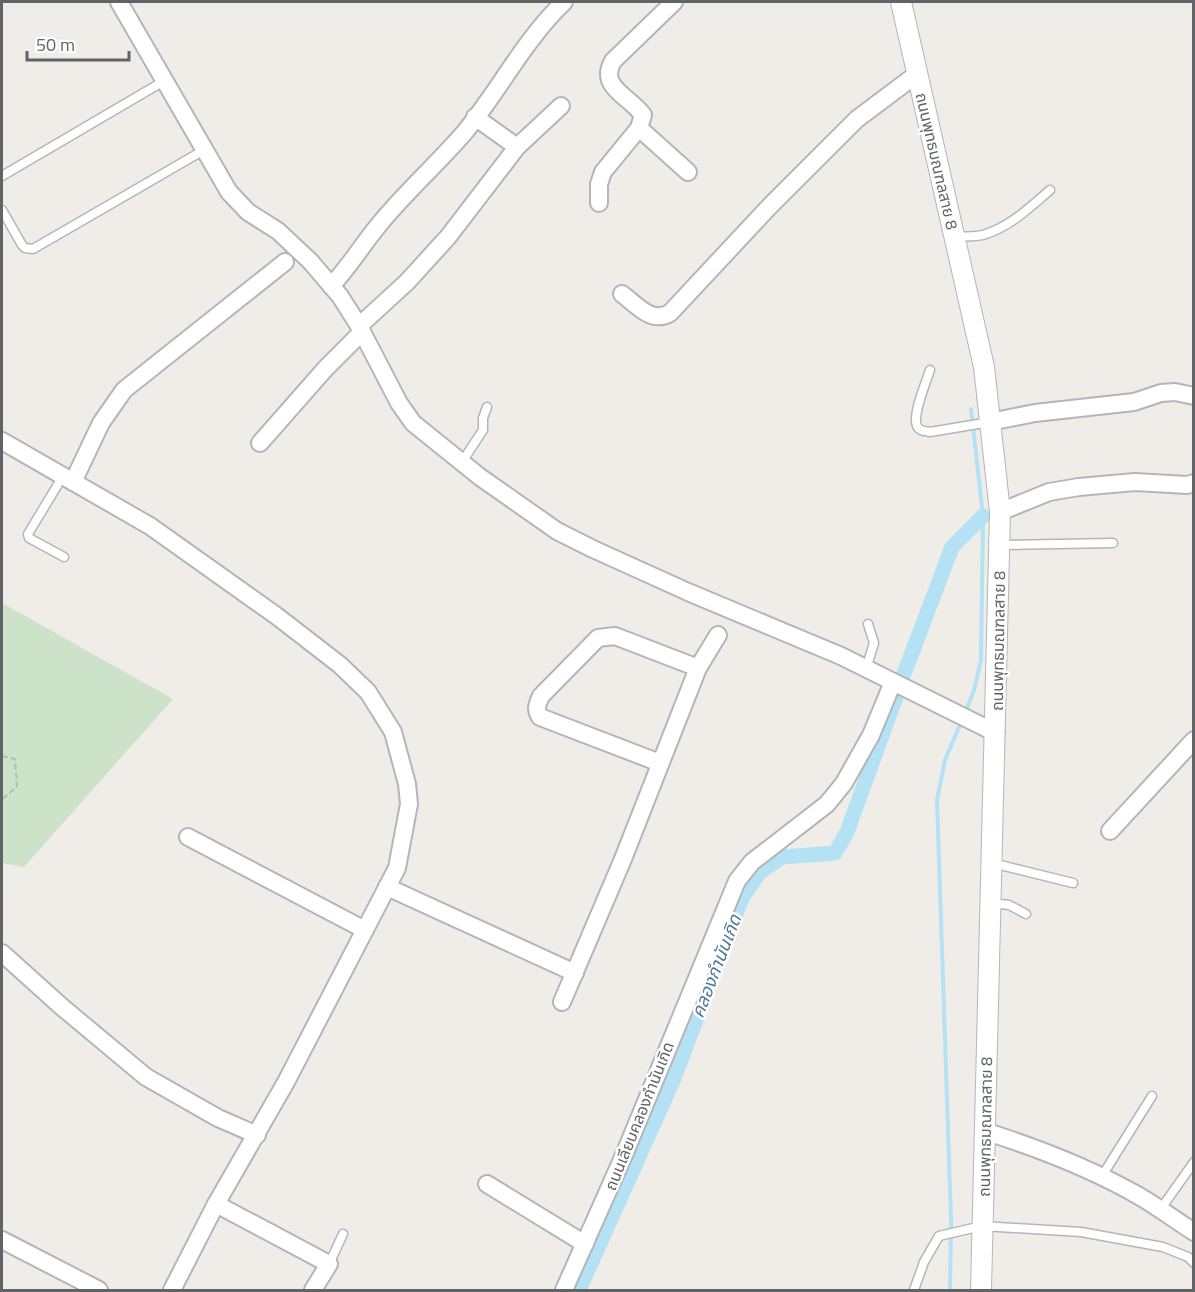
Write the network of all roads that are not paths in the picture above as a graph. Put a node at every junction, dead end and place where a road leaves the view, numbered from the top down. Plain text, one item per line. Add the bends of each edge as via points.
1 (119, 2) edge
2 (564, 2) edge
3 (674, 2) edge
4 (901, 2) edge
5 (917, 74) junction
6 (164, 81) junction
7 (561, 106) dead end
8 (475, 117) junction
9 (639, 128) junction
10 (517, 147) junction
11 (204, 150) junction
12 (688, 172) dead end
13 (2, 176) edge
14 (1050, 190) dead end
15 (599, 203) dead end
16 (2, 210) edge
17 (954, 237) junction
18 (285, 262) dead end
19 (332, 286) junction
20 (622, 294) dead end
21 (360, 329) junction
22 (930, 370) dead end
23 (1194, 396) edge
24 (488, 407) dead end
25 (990, 422) junction
26 (2, 441) edge
27 (260, 442) dead end
28 (462, 462) junction
29 (68, 479) junction
30 (1194, 483) edge
31 (1000, 512) junction
32 (1113, 543) dead end
33 (999, 544) junction
34 (64, 557) dead end
35 (868, 624) dead end
36 (718, 635) dead end
37 (698, 668) junction
38 (866, 669) junction
39 (893, 682) junction
40 (996, 733) junction
41 (1194, 740) edge
42 (660, 763) junction
43 (1110, 831) dead end
44 (188, 837) dead end
45 (992, 863) junction
46 (1073, 883) dead end
47 (387, 887) junction
48 (991, 903) junction
49 (1026, 914) dead end
50 (365, 930) junction
51 (2, 953) edge
52 (574, 973) junction
53 (562, 1002) dead end
54 (1152, 1096) dead end
55 (984, 1131) junction
56 (256, 1135) junction
57 (1194, 1162) edge
58 (1102, 1176) junction
59 (487, 1184) dead end
60 (216, 1203) junction
61 (1160, 1210) junction
62 (982, 1226) junction
63 (1194, 1232) edge
64 (343, 1234) dead end
65 (2, 1240) edge
66 (585, 1244) junction
67 (1194, 1263) edge
68 (328, 1264) junction
69 (99, 1290) edge
70 (172, 1290) edge
71 (313, 1290) edge
72 (564, 1290) edge
73 (914, 1290) edge
74 (981, 1290) edge

1 - 6 street
2 - 8 street
3 - 9 street via 608,69 607,77 613,86 643,115
4 - 5 street, ถนนพุทธมณฑลสาย 8
5 - 17 street, ถนนพุทธมณฑลสาย 8
5 - 20 street via 857,119 670,313 653,317
6 - 11 street
6 - 13 lane
7 - 10 street
8 - 10 street
8 - 19 street via 381,222
9 - 12 street
9 - 15 street via 603,172
10 - 21 street via 448,237
11 - 16 lane via 33,249 22,245
11 - 19 street via 229,192 248,212 286,238
14 - 17 lane via 1019,218 1000,228 981,235
17 - 25 street, ถนนพุทธมณฑลสาย 8 via 984,368
18 - 29 street via 124,390
19 - 21 street
21 - 27 street
21 - 28 street via 413,423
22 - 25 lane via 916,414 921,430 930,432
23 - 25 street via 1161,393 1134,402
24 - 28 lane via 483,430
25 - 31 street, ถนนพุทธมณฑลสาย 8
26 - 29 street
28 - 38 street via 557,531
29 - 34 lane via 28,534
29 - 47 street via 150,526 340,665 368,692 393,732 409,804 397,868
30 - 31 street via 1135,482 1079,487 1049,492
31 - 33 street, ถนนพุทธมณฑลสาย 8
32 - 33 lane
33 - 40 street, ถนนพุทธมณฑลสาย 8
35 - 38 lane via 874,642
36 - 37 street
37 - 42 street
37 - 42 street via 615,636 604,636 541,696 536,706 540,717
38 - 39 street
39 - 40 street
39 - 66 street, ถนนเลียบคลองกำนันเกิด via 871,735 844,783 827,804 752,862 736,881
40 - 45 street, ถนนพุทธมณฑลสาย 8
41 - 43 street
42 - 52 street
44 - 50 street
45 - 46 lane
45 - 48 street, ถนนพุทธมณฑลสาย 8
47 - 50 street
47 - 52 street
48 - 49 lane via 1009,905
48 - 55 street, ถนนพุทธมณฑลสาย 8
50 - 56 street
51 - 56 street via 146,1077
52 - 53 street
54 - 58 lane
55 - 58 street via 1034,1146
55 - 62 street, ถนนพุทธมณฑลสาย 8
56 - 60 street
57 - 61 lane
58 - 61 street
59 - 66 street
60 - 68 street
60 - 70 street
61 - 63 street
62 - 67 lane via 1081,1232 1163,1247
62 - 73 lane via 939,1236
62 - 74 street, ถนนพุทธมณฑลสาย 8
64 - 68 lane
65 - 69 street
66 - 72 street, ถนนเลียบคลองกำนันเกิด
68 - 71 street

